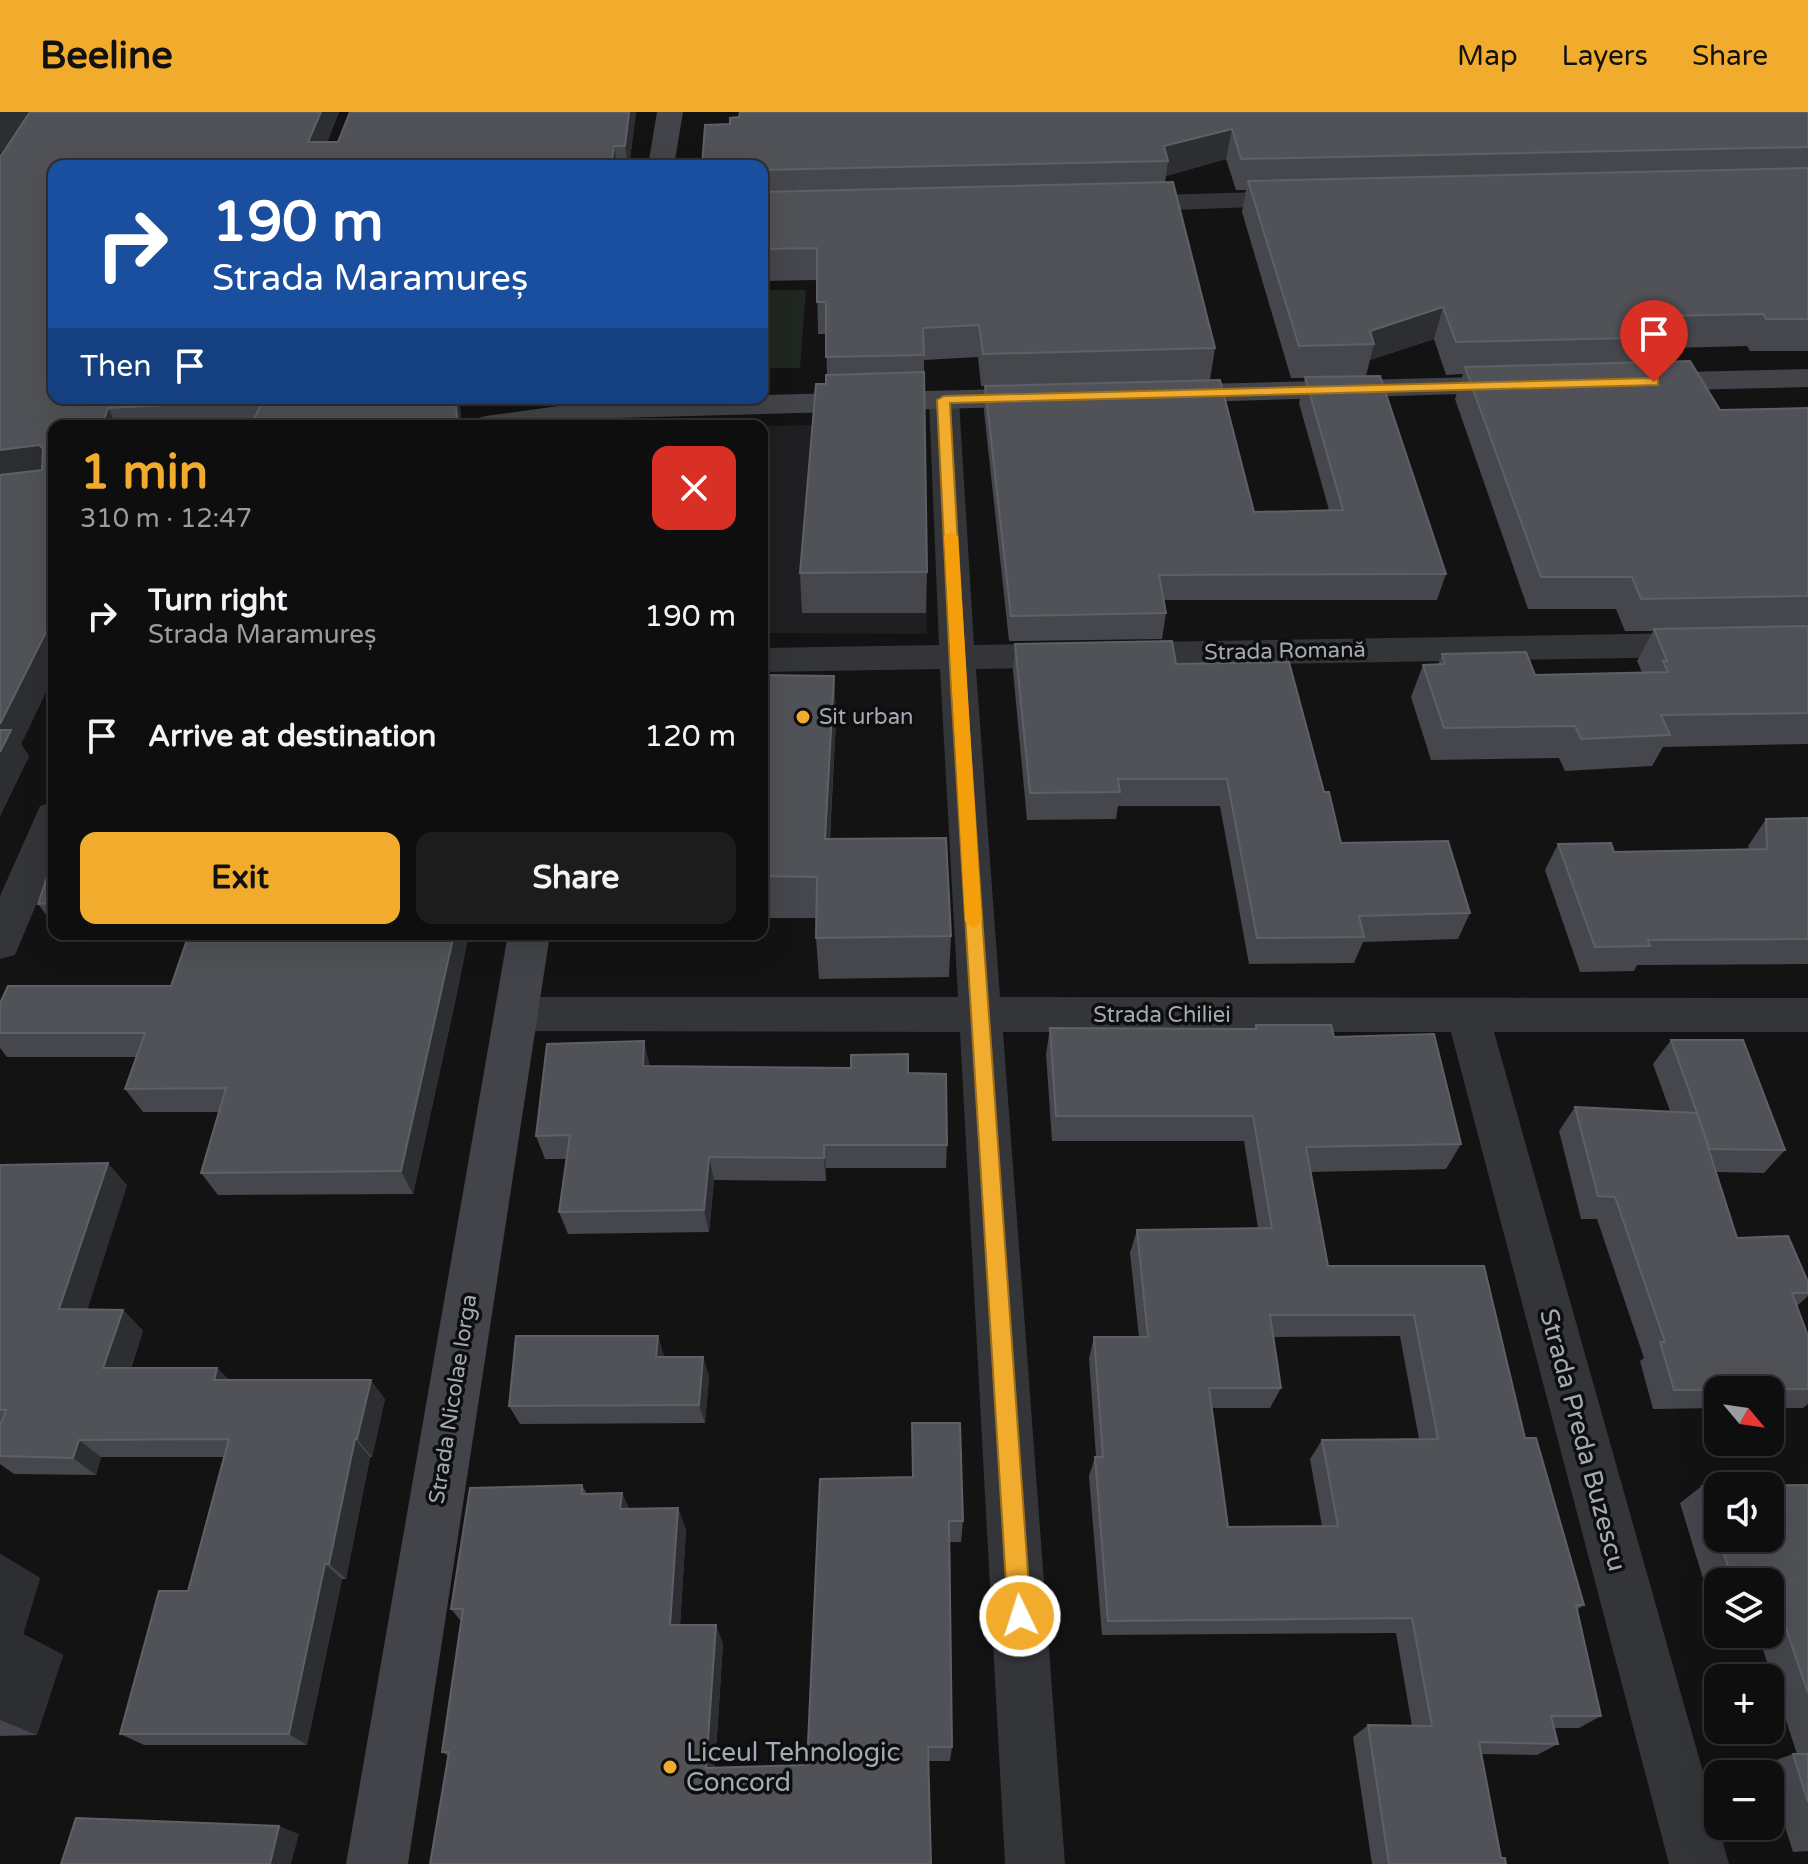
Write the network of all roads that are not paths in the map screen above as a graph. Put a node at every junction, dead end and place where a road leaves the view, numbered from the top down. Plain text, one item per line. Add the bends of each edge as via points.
1 (670, 112) edge
2 (662, 160) edge
3 (1317, 199) edge
4 (1095, 204) edge
5 (1808, 378) edge
6 (1619, 383) edge
7 (1541, 385) edge
8 (1132, 395) edge
9 (1069, 396) edge
10 (944, 400) junction
11 (616, 411) edge
12 (538, 420) edge
13 (1808, 643) edge
14 (957, 657) junction
15 (768, 660) edge
16 (48, 830) edge
17 (528, 940) edge
18 (0, 943) edge
19 (516, 1014) junction
20 (980, 1014) junction
21 (1468, 1015) junction
22 (1808, 1015) edge
23 (377, 1864) edge
24 (1035, 1864) edge
25 (1699, 1864) edge

1 - 2 street
3 - 4 street
5 - 6 street
7 - 8 street
9 - 10 street
10 - 11 street
10 - 14 street
11 - 12 street
13 - 14 street, Strada Romană
14 - 15 street, Strada Romană
14 - 20 street
16 - 18 street
17 - 19 street, Strada Nicolae Iorga
19 - 20 street, Strada Chiliei
19 - 23 street, Strada Nicolae Iorga
20 - 21 street, Strada Chiliei
20 - 24 street
21 - 22 street, Strada Chiliei
21 - 25 street, Strada Preda Buzescu

